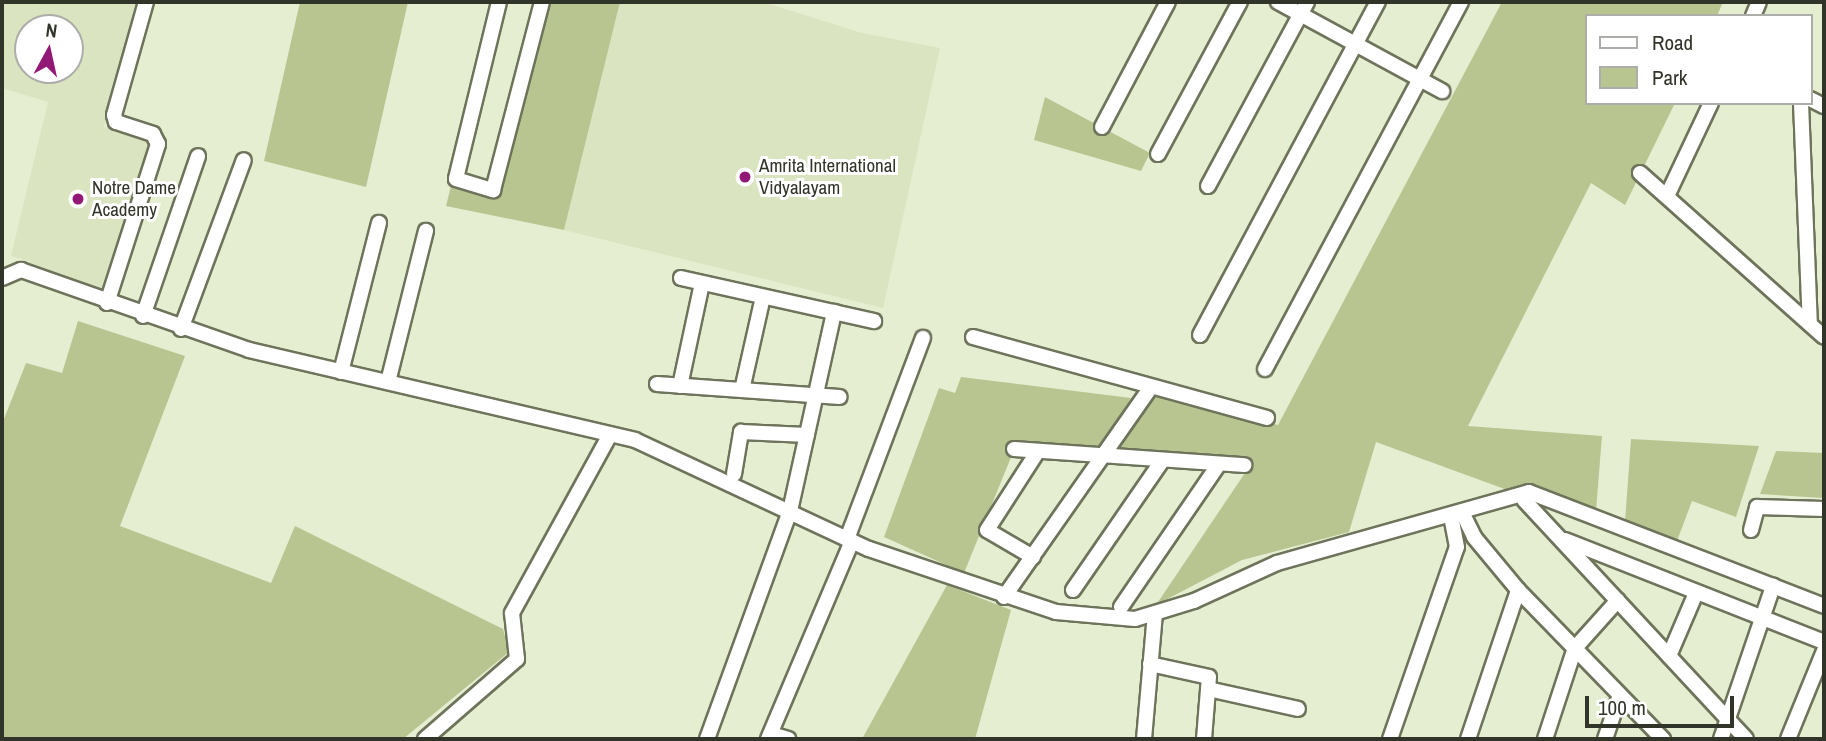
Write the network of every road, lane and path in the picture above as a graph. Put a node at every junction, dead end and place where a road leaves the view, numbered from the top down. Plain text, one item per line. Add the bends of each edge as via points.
1 (146, 2) edge
2 (499, 2) edge
3 (542, 2) edge
4 (1168, 2) edge
5 (1240, 2) edge
6 (1279, 2) edge
7 (1378, 2) edge
8 (1461, 2) edge
9 (1303, 8) edge
10 (1355, 44) junction
11 (1420, 79) junction
12 (1442, 91) dead end
13 (1710, 105) edge
14 (1801, 105) edge
15 (1102, 127) dead end
16 (1158, 154) dead end
17 (198, 156) dead end
18 (244, 160) dead end
19 (1640, 173) dead end
20 (1208, 186) dead end
21 (1667, 196) junction
22 (379, 223) dead end
23 (426, 231) dead end
24 (2, 278) edge
25 (681, 278) dead end
26 (702, 283) junction
27 (763, 297) junction
28 (107, 303) junction
29 (834, 313) junction
30 (143, 316) junction
31 (874, 321) dead end
32 (1810, 324) junction
33 (181, 329) junction
34 (1200, 335) dead end
35 (973, 337) dead end
36 (1824, 337) edge
37 (923, 338) dead end
38 (1265, 369) dead end
39 (341, 372) junction
40 (388, 382) junction
41 (657, 384) dead end
42 (680, 386) junction
43 (1151, 387) junction
44 (742, 390) junction
45 (815, 396) junction
46 (840, 397) dead end
47 (1266, 418) dead end
48 (610, 435) junction
49 (807, 435) junction
50 (1014, 449) dead end
51 (1038, 452) junction
52 (1101, 456) junction
53 (1162, 461) junction
54 (1219, 464) junction
55 (1244, 465) dead end
56 (734, 474) dead end
57 (1524, 500) dead end
58 (1824, 509) edge
59 (790, 512) junction
60 (1457, 514) junction
61 (1751, 530) dead end
62 (1562, 539) junction
63 (849, 540) junction
64 (1033, 557) junction
65 (1773, 586) junction
66 (1073, 590) dead end
67 (1518, 590) junction
68 (1696, 593) junction
69 (1004, 597) junction
70 (1618, 600) junction
71 (1824, 606) edge
72 (1121, 607) dead end
73 (1155, 613) junction
74 (1762, 619) junction
75 (1824, 642) edge
76 (1575, 648) junction
77 (1824, 651) edge
78 (1669, 656) junction
79 (1150, 664) junction
80 (1208, 689) junction
81 (1620, 695) junction
82 (1298, 709) dead end
83 (1728, 720) junction
84 (769, 736) edge
85 (1657, 736) edge
86 (425, 739) edge
87 (707, 739) edge
88 (788, 739) edge
89 (1144, 739) edge
90 (1204, 739) edge
91 (1390, 739) edge
92 (1468, 739) edge
93 (1545, 739) edge
94 (1605, 739) edge
95 (1721, 739) edge
96 (1746, 739) edge
97 (1788, 739) edge

1 - 28 street via 114,115 116,122 153,134 158,144
2 - 3 street via 456,178 494,190
4 - 15 street
5 - 16 street
6 - 9 street
7 - 10 street
8 - 11 street
9 - 10 street
9 - 20 street
10 - 11 street
10 - 34 street
11 - 12 street
11 - 38 street
13 - 21 street
14 - 32 street
17 - 30 street
18 - 33 street
19 - 21 street
21 - 32 street
22 - 39 street
23 - 40 street
24 - 28 street via 21,270
25 - 26 street
26 - 27 street
26 - 42 street
27 - 29 street
27 - 44 street
28 - 30 street
29 - 31 street
29 - 45 street
30 - 33 street
32 - 36 street
33 - 39 street
35 - 43 street
37 - 63 street
39 - 40 street
40 - 48 street
41 - 42 street
42 - 44 street
43 - 47 street
43 - 52 street
44 - 45 street
45 - 46 street
45 - 49 street
48 - 59 street via 646,445
48 - 86 street via 512,613 517,659
49 - 56 street via 741,432
49 - 59 street
50 - 51 street
51 - 52 street
51 - 64 street via 987,530
52 - 53 street
52 - 64 street
53 - 54 street
53 - 66 street
54 - 55 street
54 - 72 street
57 - 62 street
58 - 61 street via 1757,507
59 - 63 street
59 - 87 street
60 - 65 street via 1529,492
60 - 67 street
60 - 73 street via 1277,563
60 - 91 street via 1457,547
62 - 68 street
62 - 70 street
63 - 69 street
63 - 84 street
64 - 69 street
65 - 71 street
65 - 74 street
67 - 76 street
67 - 92 street
68 - 74 street
68 - 78 street
69 - 73 street via 1056,612 1135,619
70 - 76 street
70 - 78 street
73 - 79 street
74 - 75 street
74 - 83 street
76 - 81 street
76 - 93 street
77 - 97 street
78 - 83 street
79 - 80 street via 1209,677
79 - 89 street
80 - 82 street
80 - 90 street
81 - 85 street
81 - 94 street
83 - 95 street
83 - 96 street
84 - 88 street

